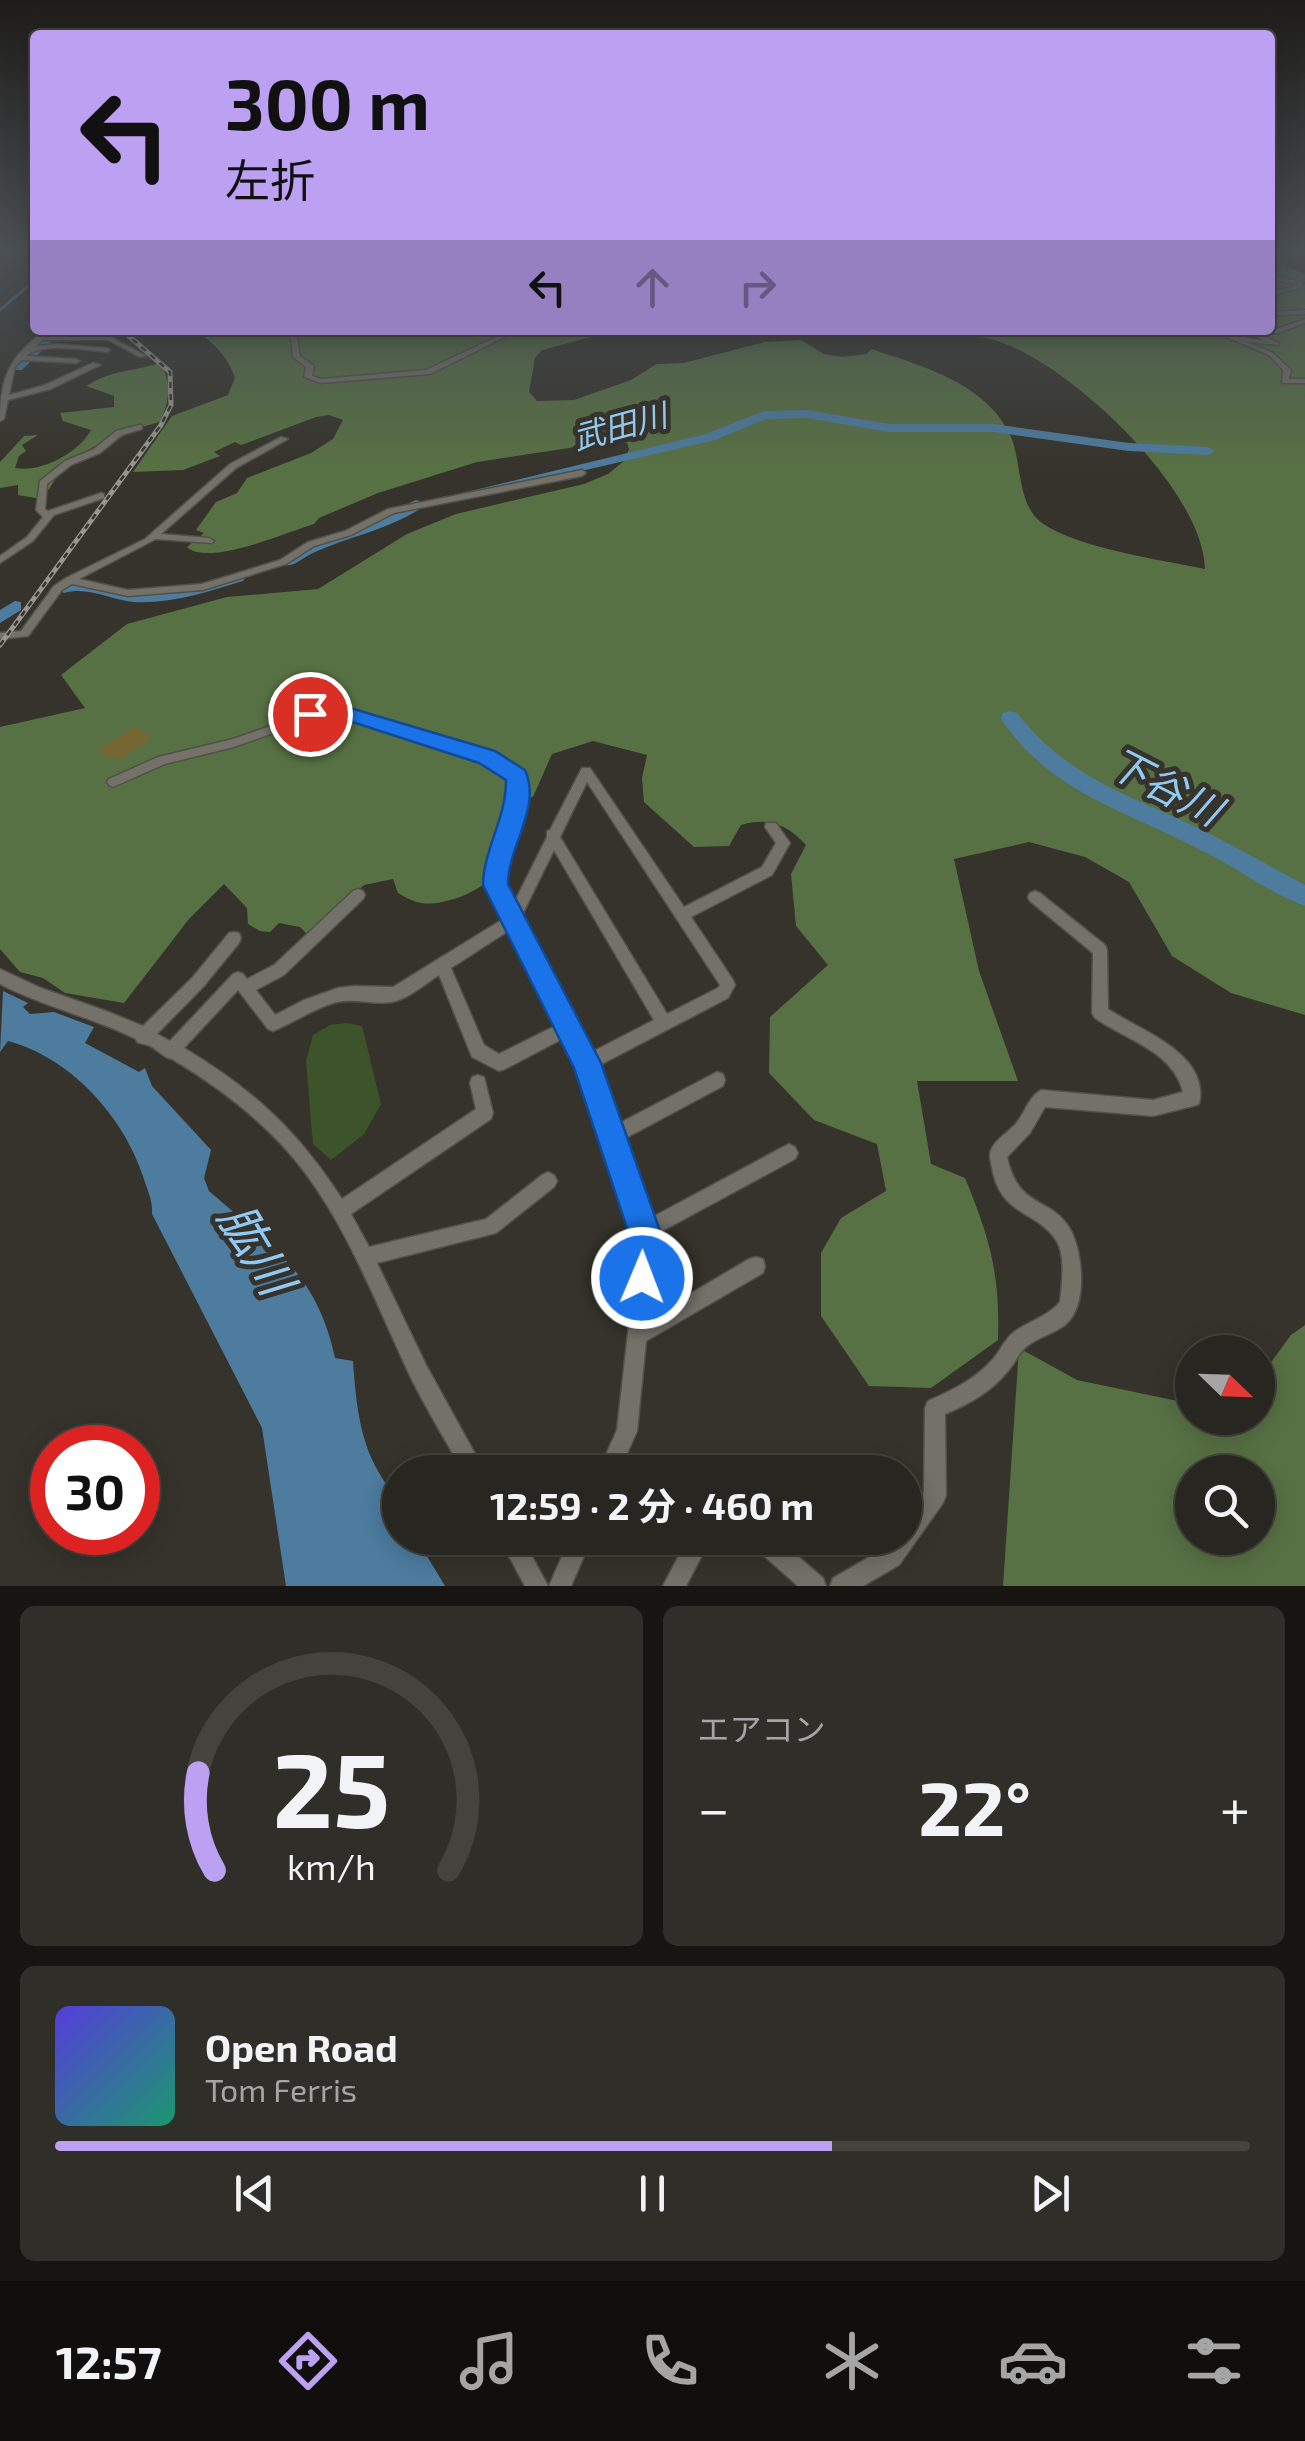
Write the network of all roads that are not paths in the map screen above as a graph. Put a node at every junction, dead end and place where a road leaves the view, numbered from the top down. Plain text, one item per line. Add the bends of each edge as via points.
1 (1302, 323) edge
2 (1275, 332) edge
3 (43, 335) edge
4 (294, 335) edge
5 (505, 335) edge
6 (1258, 335) edge
7 (40, 338) junction
8 (28, 349) junction
9 (107, 350) dead end
10 (142, 356) dead end
11 (18, 358) junction
12 (76, 361) dead end
13 (96, 365) dead end
14 (1305, 381) edge
15 (4, 399) junction
16 (0, 419) edge
17 (139, 427) dead end
18 (284, 439) dead end
19 (582, 473) dead end
20 (101, 496) dead end
21 (48, 516) junction
22 (154, 536) junction
23 (210, 541) dead end
24 (0, 560) edge
25 (70, 580) junction
26 (0, 636) edge
27 (113, 782) dead end
28 (771, 827) dead end
29 (552, 836) junction
30 (358, 896) dead end
31 (1035, 897) dead end
32 (683, 914) junction
33 (512, 921) junction
34 (234, 938) dead end
35 (442, 964) junction
36 (0, 976) edge
37 (245, 988) junction
38 (663, 1022) junction
39 (568, 1028) junction
40 (143, 1038) junction
41 (170, 1052) junction
42 (587, 1063) junction
43 (717, 1080) dead end
44 (478, 1083) dead end
45 (612, 1136) junction
46 (789, 1152) dead end
47 (548, 1181) dead end
48 (342, 1210) junction
49 (644, 1231) junction
50 (365, 1257) junction
51 (756, 1266) dead end
52 (640, 1334) junction
53 (465, 1455) edge
54 (616, 1455) edge
55 (922, 1513) edge
56 (520, 1555) edge
57 (574, 1555) edge
58 (691, 1555) edge
59 (780, 1555) edge
60 (892, 1555) edge
61 (537, 1586) edge
62 (560, 1586) edge
63 (674, 1586) edge
64 (815, 1586) edge
65 (842, 1586) edge

1 - 2 street
3 - 7 street
4 - 5 street via 297,357 310,366 308,377 318,380 427,372
6 - 14 street via 1277,344 1228,337 1271,354 1287,370 1285,380
7 - 8 street
7 - 10 street via 109,338
8 - 9 street
8 - 11 street
11 - 12 street
11 - 15 street
13 - 15 street
15 - 16 street
17 - 21 street via 68,463 43,484 40,510
18 - 22 street via 233,466
19 - 25 street via 392,510 283,562 203,587 128,594
20 - 21 street
21 - 24 street
22 - 23 street
22 - 25 street
25 - 26 street via 24,634
27 - 33 street via 162,760 330,709 487,757 510,769 519,783 518,807 496,868 496,887
28 - 32 street via 783,843 766,871
29 - 32 street via 586,770
29 - 33 street
29 - 38 street
30 - 37 street via 279,970
31 - 55 street via 1100,950 1100,1013 1164,1046 1185,1072 1194,1098 1153,1108 1041,1098 998,1154 1006,1189 1070,1240 1068,1306 1018,1341 972,1394 935,1408 936,1494
32 - 38 street via 728,985
33 - 35 street
33 - 39 street
34 - 40 street
35 - 37 street via 396,994 348,993 273,1024
35 - 39 street via 478,1051 499,1063
36 - 40 street
37 - 41 street via 238,979
38 - 42 street
39 - 42 street
40 - 41 street
41 - 48 street via 278,1126
42 - 45 street
43 - 45 street
44 - 48 street via 485,1113
45 - 49 street
46 - 49 street
47 - 50 street via 490,1228
48 - 50 street
49 - 52 street
50 - 53 street
51 - 52 street
52 - 54 street via 627,1431
56 - 61 street
57 - 62 street
58 - 63 street
59 - 64 street
60 - 65 street

